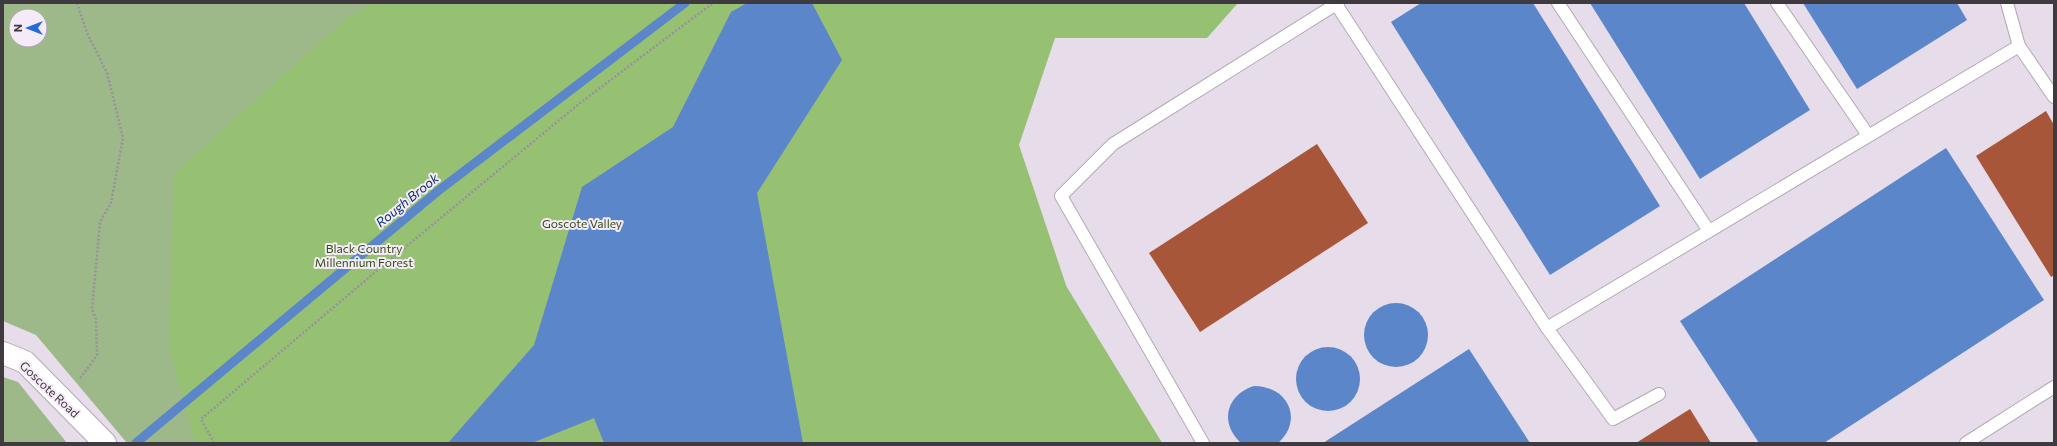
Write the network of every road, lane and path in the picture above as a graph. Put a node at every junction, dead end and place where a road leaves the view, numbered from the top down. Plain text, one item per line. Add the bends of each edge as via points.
1 (77, 3) edge
2 (713, 3) edge
3 (1558, 3) edge
4 (1777, 3) edge
5 (2007, 3) edge
6 (1337, 4) edge
7 (2019, 46) junction
8 (2054, 97) edge
9 (1868, 135) junction
10 (1708, 231) junction
11 (1547, 328) junction
12 (3, 353) edge
13 (2054, 387) edge
14 (1659, 394) dead end
15 (66, 403) junction
16 (99, 436) edge
17 (214, 443) edge
18 (1203, 443) edge
19 (1966, 443) edge

1 - 15 path via 87,34 107,73 123,138 111,203 100,222 92,309 96,320 97,355
2 - 17 path via 580,103 201,419
3 - 10 lane
4 - 9 lane
5 - 7 lane
6 - 11 lane
6 - 18 lane via 1113,144 1062,196
7 - 8 lane
7 - 9 lane
9 - 10 lane
10 - 11 lane
11 - 14 lane via 1614,419
12 - 15 street, Goscote Road via 25,362
13 - 19 lane
15 - 16 street, Goscote Road

